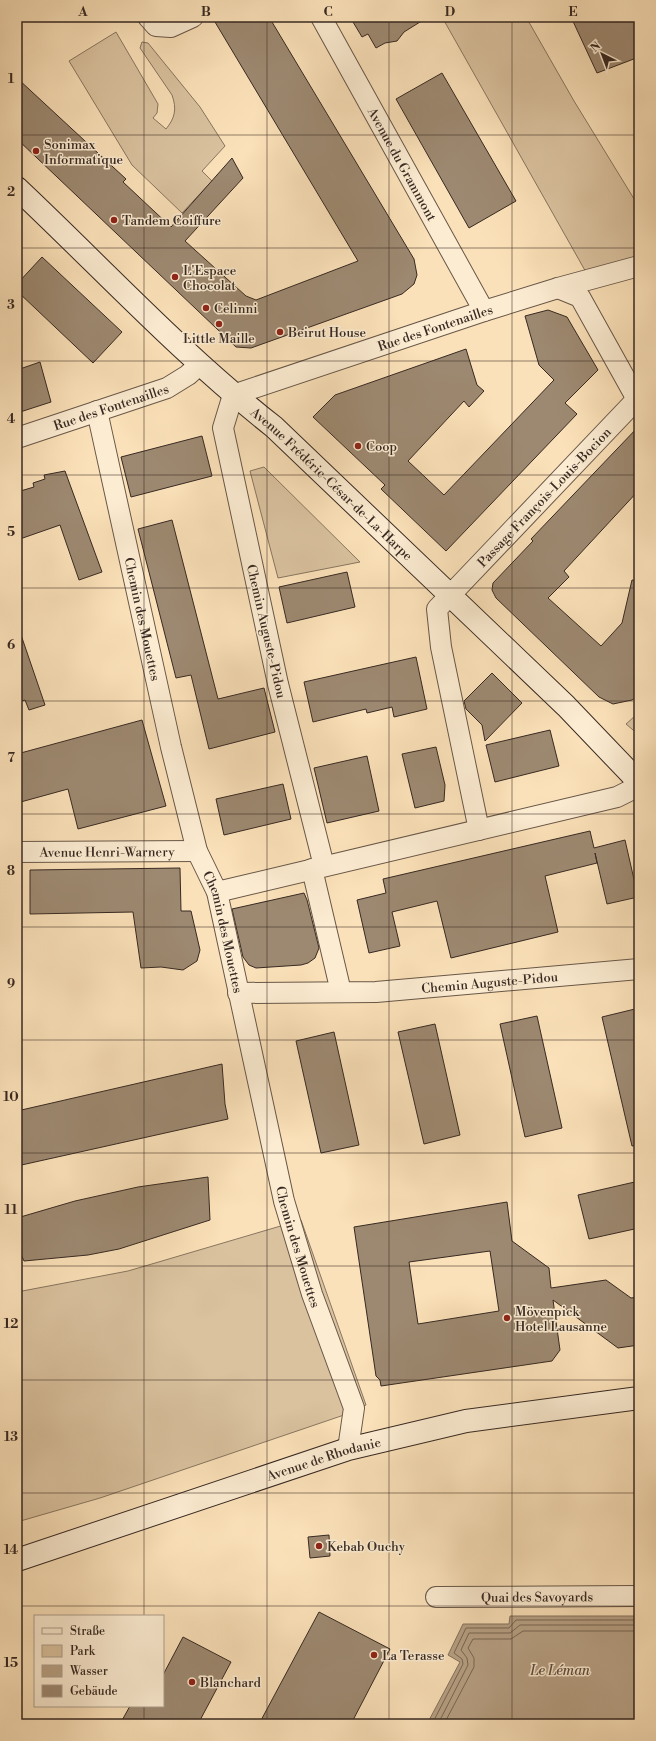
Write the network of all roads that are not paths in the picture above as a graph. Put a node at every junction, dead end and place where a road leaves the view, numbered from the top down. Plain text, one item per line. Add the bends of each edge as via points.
1 (148, 17) edge
2 (193, 17) edge
3 (320, 17) edge
4 (17, 188) edge
5 (639, 266) edge
6 (558, 288) junction
7 (484, 311) junction
8 (199, 365) junction
9 (233, 395) junction
10 (638, 401) edge
11 (96, 411) junction
12 (17, 438) edge
13 (451, 595) junction
14 (637, 779) edge
15 (479, 830) junction
16 (197, 851) junction
17 (17, 852) edge
18 (318, 868) junction
19 (217, 892) junction
20 (639, 969) edge
21 (341, 992) junction
22 (238, 993) junction
23 (639, 1398) edge
24 (348, 1449) junction
25 (17, 1560) edge
26 (639, 1596) edge
27 (436, 1597) dead end

1 - 2 street via 156,26 171,27
3 - 7 street, Avenue du Grammont
4 - 8 street, Avenue Frédéric-César-de-La-Harpe
5 - 6 street, Rue des Fontenailles
6 - 7 street, Rue des Fontenailles
6 - 10 street via 580,297
7 - 9 street, Rue des Fontenailles
8 - 9 street, Avenue Frédéric-César-de-La-Harpe
8 - 11 street, Rue des Fontenailles via 167,388
9 - 13 street, Avenue Frédéric-César-de-La-Harpe via 274,427
9 - 18 street, Chemin Auguste-Pidou via 223,428
10 - 13 street, Passage François-Louis-Bocion
11 - 12 street, Rue des Fontenailles
11 - 16 street, Chemin des Mouettes via 169,739
13 - 14 street, Avenue Frédéric-César-de-La-Harpe
13 - 15 street via 437,609 441,647
14 - 15 street via 617,797
15 - 18 street
16 - 17 street, Avenue Henri-Warnery
16 - 19 street, Chemin des Mouettes
18 - 19 street
18 - 21 street, Chemin Auguste-Pidou
19 - 22 street, Chemin des Mouettes
20 - 21 street, Chemin Auguste-Pidou via 376,992
21 - 22 street, Chemin Auguste-Pidou
22 - 24 street, Chemin des Mouettes via 284,1201 312,1294 354,1408
23 - 24 street, Avenue de Rhodanie via 466,1420
24 - 25 street, Avenue de Rhodanie
26 - 27 street, Quai des Savoyards

